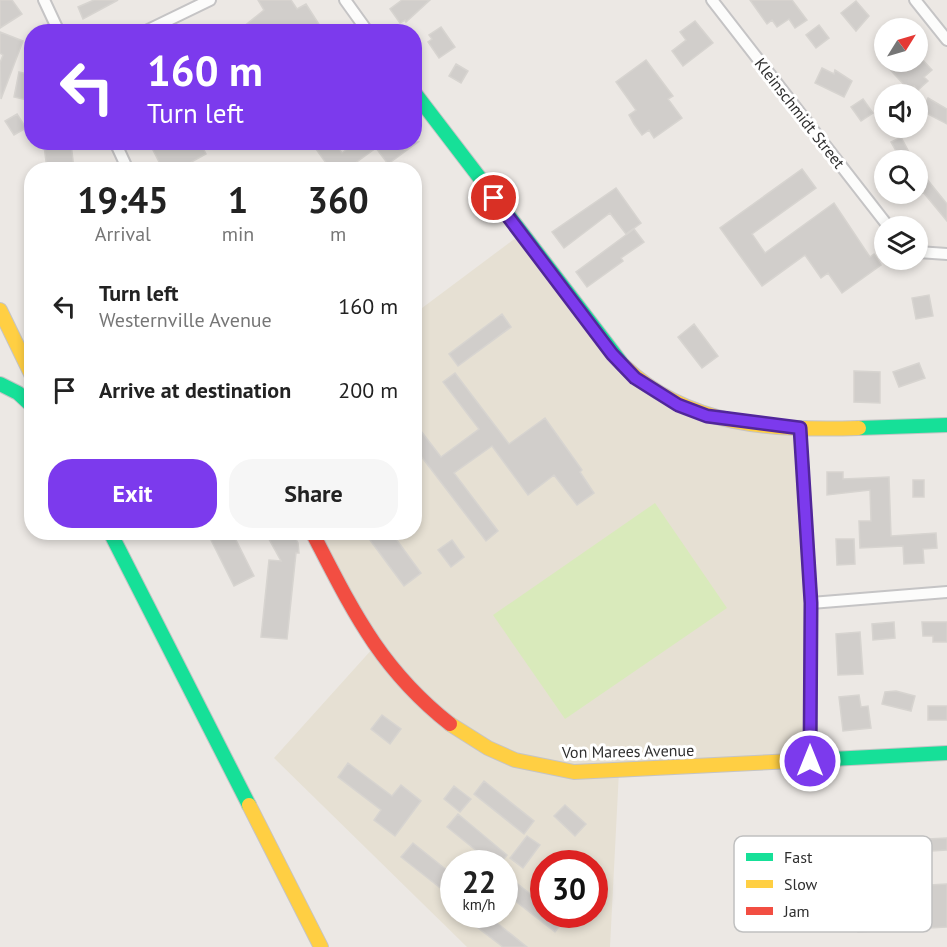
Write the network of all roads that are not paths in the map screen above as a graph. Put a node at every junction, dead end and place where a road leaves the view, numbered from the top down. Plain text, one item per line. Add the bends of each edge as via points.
1 (44, 0) edge
2 (210, 0) edge
3 (345, 0) edge
4 (712, 0) edge
5 (915, 0) edge
6 (55, 24) edge
7 (160, 24) edge
8 (362, 24) edge
9 (947, 40) edge
10 (422, 103) edge
11 (880, 216) edge
12 (928, 253) edge
13 (947, 254) edge
14 (0, 310) edge
15 (0, 323) edge
16 (5, 336) edge
17 (24, 364) edge
18 (0, 384) edge
19 (24, 399) edge
20 (947, 425) edge
21 (800, 428) junction
22 (114, 540) edge
23 (316, 540) edge
24 (947, 592) edge
25 (811, 603) junction
26 (947, 753) edge
27 (810, 761) junction
28 (321, 947) edge

1 - 6 street
2 - 7 street
3 - 8 street
4 - 11 street, Kleinschmidt Street
5 - 9 street
10 - 21 main road via 612,354 635,378 678,405 707,416
12 - 13 street
14 - 16 main road
15 - 16 main road
16 - 17 main road
18 - 19 main road
20 - 21 main road
21 - 25 street
22 - 28 main road
23 - 27 main road, Von Marees Avenue via 374,647 410,689 477,741 507,758 574,772
24 - 25 street
25 - 27 street
26 - 27 main road, Von Marees Avenue

